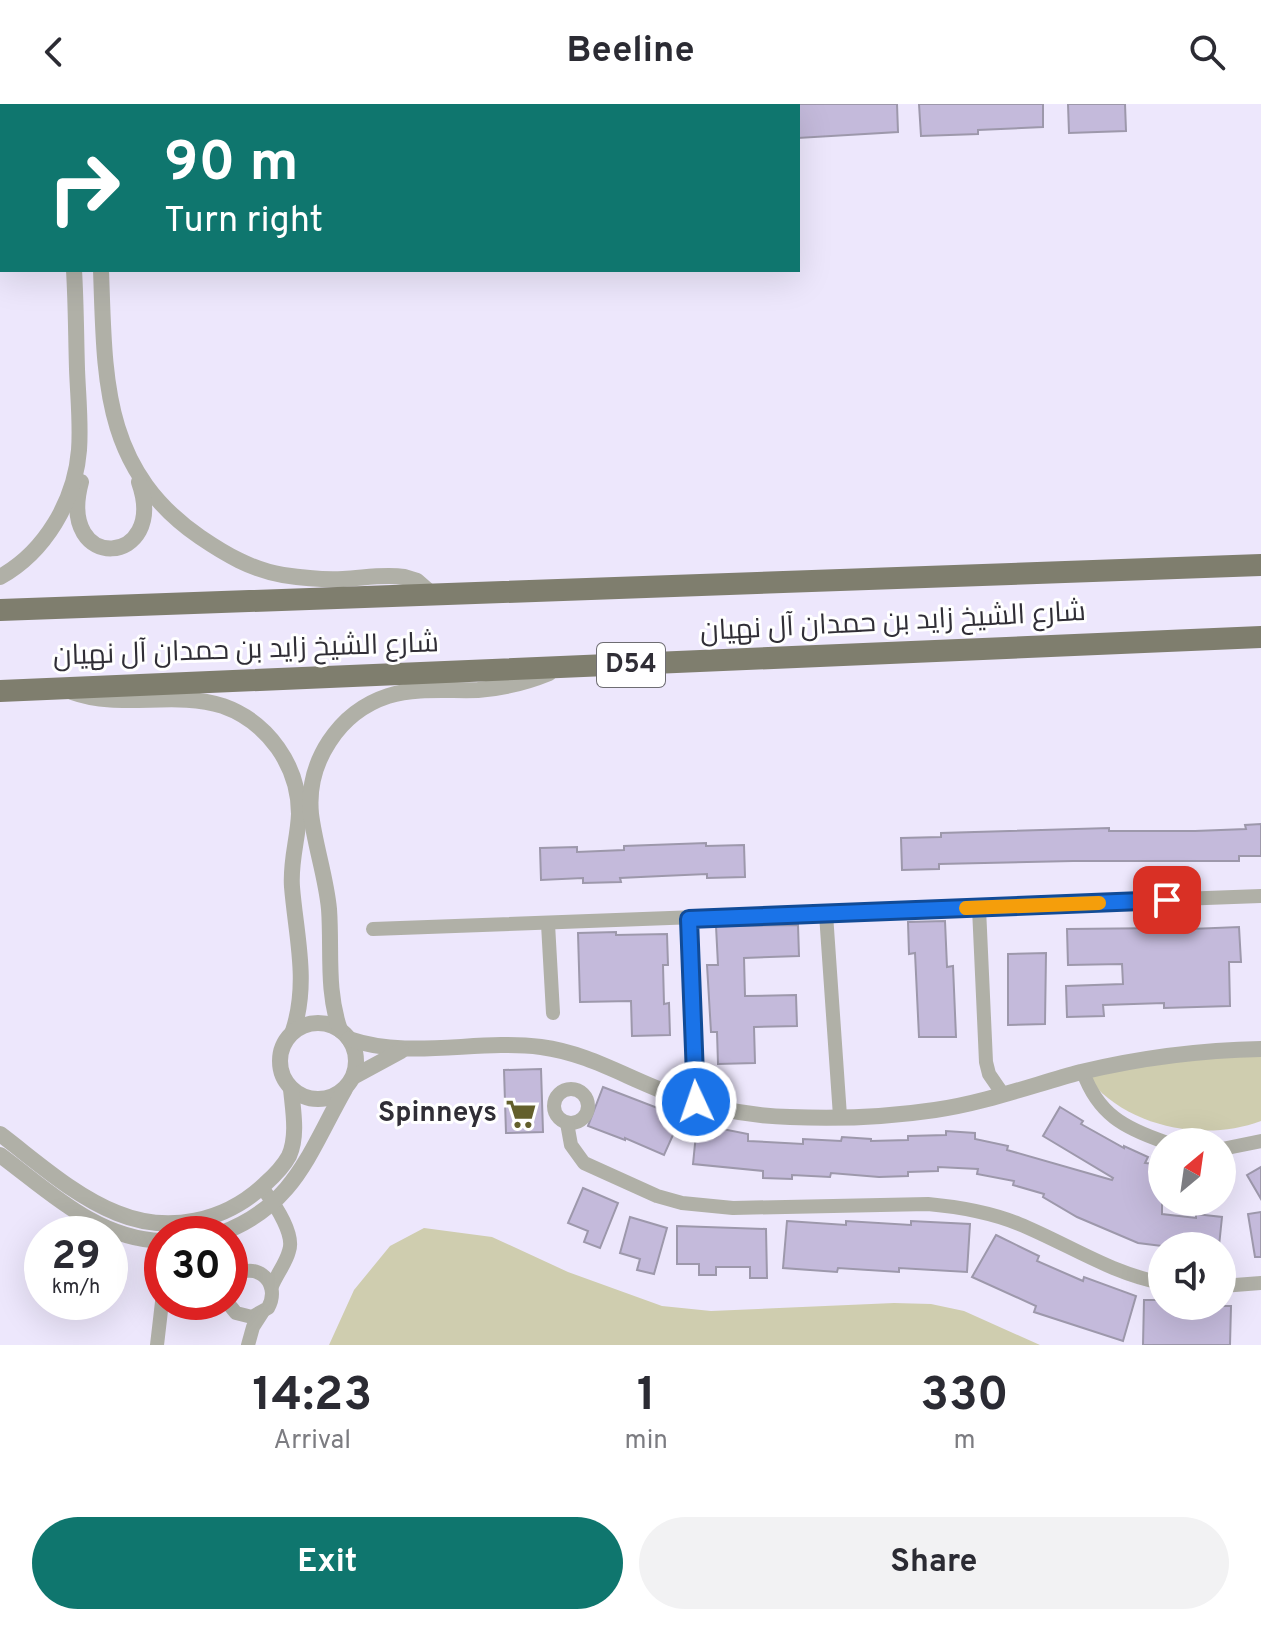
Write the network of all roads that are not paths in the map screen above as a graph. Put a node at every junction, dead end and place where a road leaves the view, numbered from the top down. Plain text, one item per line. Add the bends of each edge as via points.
1 (101, 272) edge
2 (72, 274) edge
3 (79, 453) junction
4 (134, 466) junction
5 (1261, 565) edge
6 (0, 577) edge
7 (433, 595) junction
8 (0, 610) edge
9 (1261, 637) edge
10 (558, 669) junction
11 (63, 688) junction
12 (0, 691) edge
13 (1261, 896) edge
14 (979, 908) junction
15 (826, 914) junction
16 (689, 919) junction
17 (548, 924) junction
18 (373, 929) dead end
19 (330, 963) junction
20 (301, 965) junction
21 (553, 1013) dead end
22 (293, 1031) junction
23 (344, 1034) junction
24 (1261, 1049) edge
25 (403, 1050) junction
26 (1083, 1072) junction
27 (350, 1082) junction
28 (291, 1089) junction
29 (1002, 1093) junction
30 (696, 1102) junction
31 (840, 1116) junction
32 (567, 1123) dead end
33 (0, 1134) edge
34 (1148, 1135) edge
35 (1261, 1141) edge
36 (1236, 1146) edge
37 (0, 1155) edge
38 (258, 1191) junction
39 (269, 1207) junction
40 (214, 1216) edge
41 (144, 1220) edge
42 (248, 1221) edge
43 (144, 1241) edge
44 (248, 1272) edge
45 (1148, 1279) edge
46 (267, 1280) junction
47 (1261, 1283) edge
48 (1236, 1285) edge
49 (262, 1313) junction
50 (248, 1316) edge
51 (160, 1320) edge
52 (237, 1320) edge
53 (248, 1343) edge
54 (157, 1345) edge

1 - 4 street via 108,396
2 - 3 street
3 - 4 street via 83,468 77,518 86,538 103,547 123,546 145,520 144,495
3 - 6 street via 69,490 46,538
4 - 7 street via 158,499 193,532 244,563 318,579 404,577
5 - 7 main road, شارع الشيخ زايد بن حمدان آل نهيان
7 - 8 main road, شارع الشيخ زايد بن حمدان آل نهيان
9 - 10 main road, شارع الشيخ زايد بن حمدان آل نهيان / D54
10 - 11 main road, شارع الشيخ زايد بن حمدان آل نهيان / D54
10 - 19 street via 494,688 396,694 364,707 338,729 319,759 311,799 329,909
11 - 12 main road, شارع الشيخ زايد بن حمدان آل نهيان / D54
11 - 20 street via 105,700 208,702 242,715 269,737 289,767 298,801 291,873
13 - 14 street
14 - 15 street
14 - 29 street via 986,1062
15 - 16 street
15 - 31 street
16 - 17 street
16 - 30 street
17 - 18 street
17 - 21 street
19 - 20 street
19 - 23 street via 331,997
20 - 22 street via 302,996
22 - 23 street via 316,1023
22 - 28 street via 280,1053
23 - 25 street via 375,1047
23 - 27 street via 356,1057
24 - 26 street via 1185,1054
25 - 27 street
25 - 30 street via 543,1048 596,1061
26 - 29 street
26 - 34 street via 1101,1107
27 - 28 street via 320,1100
27 - 39 street via 298,1176
28 - 38 street via 294,1124 289,1155
29 - 31 street via 936,1110
30 - 31 street via 757,1115
32 - 45 street via 571,1145 584,1163 682,1203 733,1208 960,1207 1019,1224 1111,1268
33 - 41 street via 89,1200
35 - 36 street
37 - 43 street via 75,1212
38 - 39 street
38 - 40 street
39 - 42 street
39 - 46 street via 272,1219 283,1224 291,1241 285,1261
44 - 46 street
46 - 49 street via 272,1301
47 - 48 street
49 - 50 street
49 - 53 street
51 - 54 street
52 - 53 street

